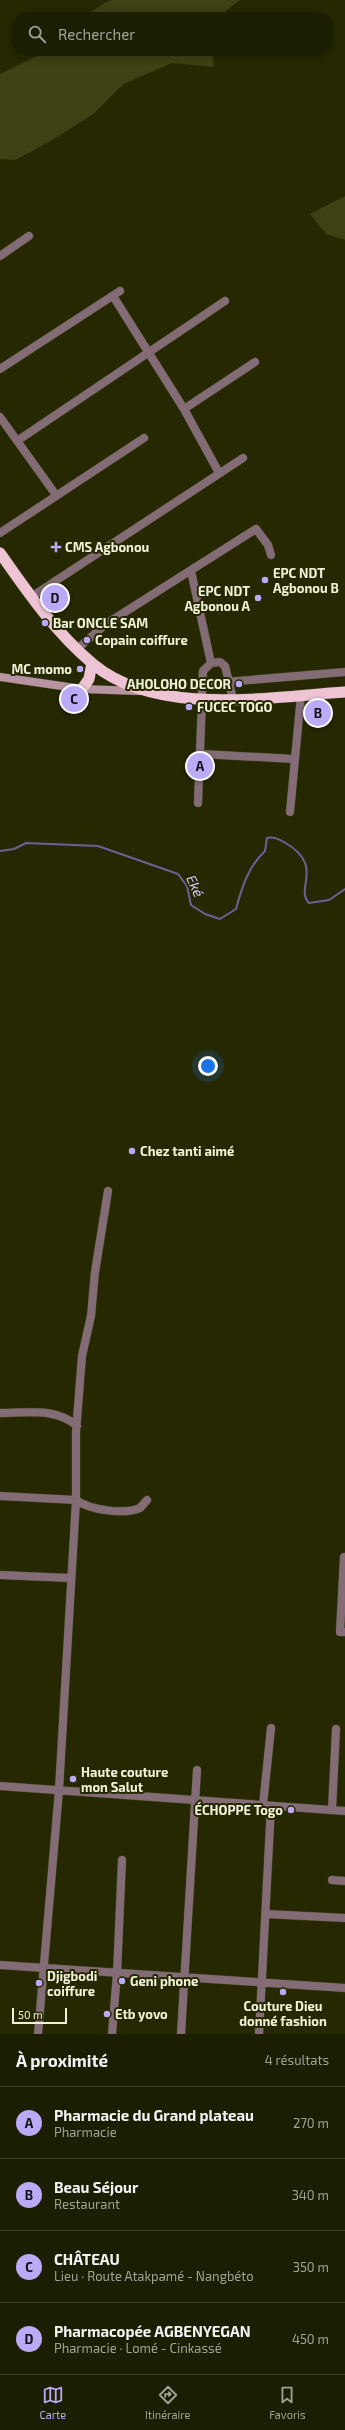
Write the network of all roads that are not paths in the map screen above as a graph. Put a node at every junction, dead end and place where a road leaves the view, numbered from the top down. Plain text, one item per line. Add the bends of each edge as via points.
1 (29, 236) dead end
2 (0, 256) edge
3 (225, 301) dead end
4 (148, 352) junction
5 (255, 362) dead end
6 (0, 369) edge
7 (184, 409) junction
8 (0, 417) edge
9 (144, 438) dead end
10 (17, 441) junction
11 (243, 458) dead end
12 (218, 471) junction
13 (56, 495) junction
14 (0, 533) edge
15 (0, 553) edge
16 (272, 555) dead end
17 (191, 571) junction
18 (31, 597) junction
19 (80, 652) junction
20 (92, 663) junction
21 (211, 663) junction
22 (345, 672) edge
23 (0, 677) edge
24 (230, 682) junction
25 (82, 689) junction
26 (150, 691) junction
27 (345, 692) edge
28 (202, 693) junction
29 (232, 695) junction
30 (301, 695) junction
31 (248, 698) junction
32 (201, 754) junction
33 (294, 758) junction
34 (198, 803) dead end
35 (290, 812) dead end
36 (108, 1191) dead end
37 (0, 1412) edge
38 (77, 1426) junction
39 (0, 1496) edge
40 (76, 1500) junction
41 (147, 1500) dead end
42 (344, 1557) edge
43 (0, 1575) edge
44 (70, 1578) junction
45 (345, 1632) edge
46 (271, 1728) dead end
47 (345, 1731) edge
48 (197, 1770) dead end
49 (0, 1786) edge
50 (59, 1790) junction
51 (196, 1800) junction
52 (267, 1805) junction
53 (332, 1810) junction
54 (345, 1811) edge
55 (122, 1860) dead end
56 (332, 1880) dead end
57 (345, 1882) edge
58 (266, 1914) junction
59 (345, 1918) edge
60 (0, 1965) edge
61 (42, 1968) junction
62 (117, 1972) junction
63 (185, 1976) junction
64 (262, 1984) junction
65 (345, 1988) edge
66 (38, 2034) edge
67 (112, 2034) edge
68 (181, 2034) edge
69 (259, 2034) edge

1 - 2 street
3 - 4 street
4 - 6 street via 116,293
4 - 7 street
4 - 10 street
5 - 7 street
7 - 12 street
8 - 10 street
9 - 13 street
10 - 13 street
11 - 12 street
12 - 18 street
13 - 14 street
15 - 18 highway
16 - 17 street via 256,529
17 - 19 street via 106,624
17 - 21 street
18 - 19 highway via 56,630
19 - 20 highway
19 - 28 highway via 140,682 174,691
20 - 25 highway via 89,679
20 - 26 highway via 123,681
21 - 24 street via 220,662 225,666
21 - 28 street via 203,671
22 - 24 street
23 - 25 main road
24 - 28 street
24 - 29 street
25 - 26 main road
26 - 28 highway
27 - 30 highway
28 - 29 highway
28 - 31 highway
28 - 32 street
29 - 31 highway
30 - 31 highway
30 - 33 street
32 - 33 street
32 - 34 street
33 - 35 street
36 - 38 street via 91,1316 82,1356
37 - 38 street via 53,1413 67,1417
38 - 40 street
39 - 40 street
40 - 41 street via 85,1506 119,1513 140,1508
40 - 44 street
42 - 45 street via 340,1632
43 - 44 street
44 - 50 street
46 - 52 street
47 - 53 street via 336,1732
48 - 51 street
49 - 50 street
50 - 51 street
50 - 61 street
51 - 52 street
51 - 63 street
52 - 53 street
52 - 58 street
53 - 54 street
55 - 62 street
56 - 57 street
58 - 59 street
58 - 64 street
60 - 61 street
61 - 62 street
61 - 66 street
62 - 63 street
62 - 67 street
63 - 64 street
63 - 68 street
64 - 65 street
64 - 69 street

